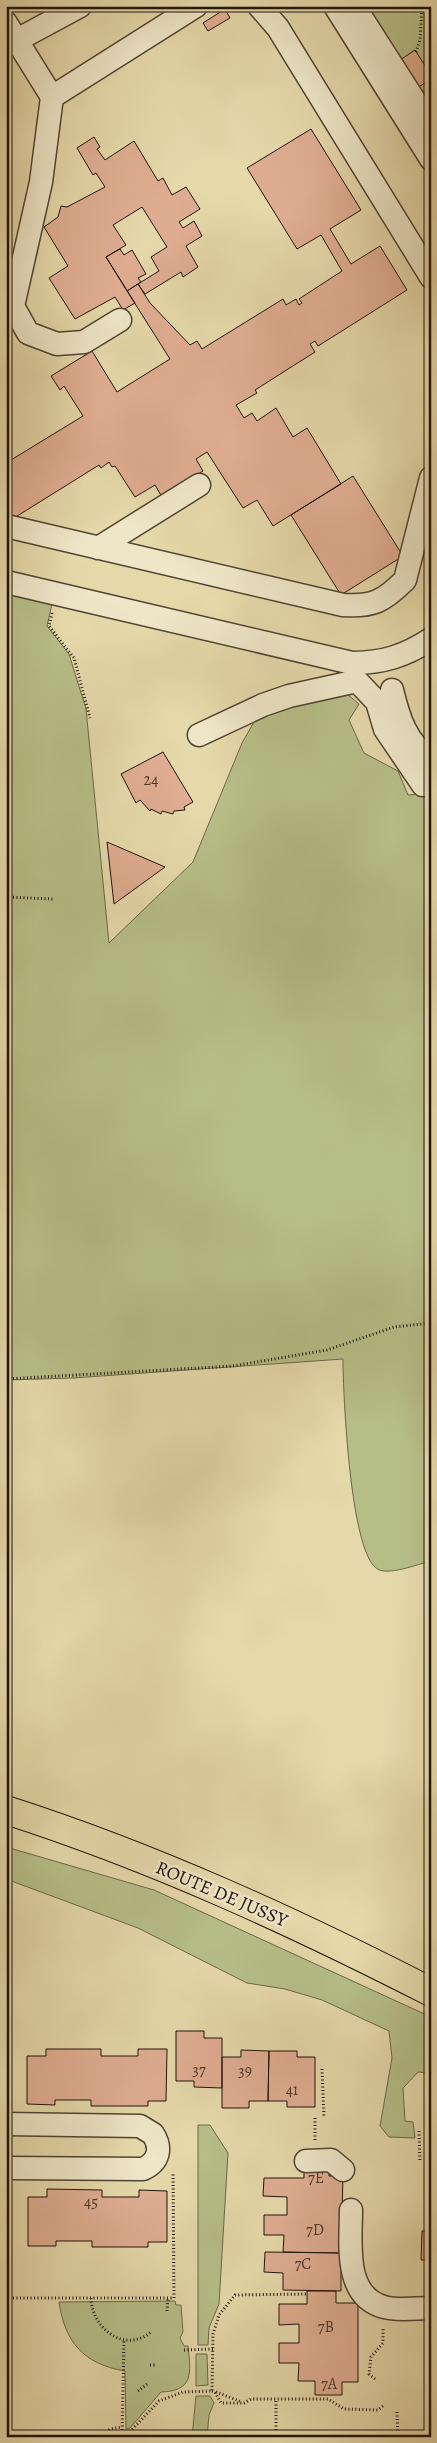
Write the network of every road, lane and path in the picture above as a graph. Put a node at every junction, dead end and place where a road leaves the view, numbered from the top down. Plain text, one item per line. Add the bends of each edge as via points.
1 (80, 6) edge
2 (196, 6) edge
3 (259, 6) edge
4 (335, 6) edge
5 (354, 6) edge
6 (422, 6) edge
7 (10, 36) edge
8 (416, 52) dead end
9 (52, 97) junction
10 (431, 120) edge
11 (431, 159) edge
12 (431, 277) edge
13 (9, 308) edge
14 (120, 320) dead end
15 (431, 478) edge
16 (200, 485) dead end
17 (6, 526) edge
18 (98, 548) junction
19 (6, 582) edge
20 (53, 610) dead end
21 (431, 639) edge
22 (392, 690) dead end
23 (90, 718) dead end
24 (199, 735) dead end
25 (431, 760) edge
26 (431, 784) edge
27 (6, 897) edge
28 (53, 899) dead end
29 (431, 1323) edge
30 (6, 1379) edge
31 (6, 1810) edge
32 (431, 1992) edge
33 (322, 2069) dead end
34 (324, 2118) dead end
35 (6, 2124) edge
36 (419, 2131) dead end
37 (158, 2150) junction
38 (306, 2161) dead end
39 (420, 2162) dead end
40 (6, 2168) edge
41 (343, 2170) dead end
42 (350, 2210) dead end
43 (307, 2294) dead end
44 (6, 2298) edge
45 (91, 2298) junction
46 (168, 2298) junction
47 (431, 2308) edge
48 (167, 2311) dead end
49 (151, 2332) dead end
50 (124, 2340) junction
51 (379, 2348) dead end
52 (213, 2349) junction
53 (184, 2350) dead end
54 (150, 2365) dead end
55 (156, 2365) dead end
56 (374, 2379) dead end
57 (148, 2384) dead end
58 (138, 2390) dead end
59 (213, 2391) junction
60 (276, 2399) junction
61 (244, 2403) junction
62 (382, 2406) dead end
63 (397, 2412) dead end
64 (122, 2427) junction
65 (101, 2437) edge
66 (124, 2437) edge
67 (276, 2437) edge
68 (398, 2437) edge

1 - 7 street
2 - 9 street
3 - 12 street via 278,28
4 - 11 street
5 - 10 street via 425,117
6 - 8 path
7 - 9 street
9 - 13 street via 41,182
13 - 14 street via 28,333 57,344 84,342
15 - 18 street via 404,580 393,592 369,605 343,605
16 - 18 street
17 - 18 street
19 - 21 street via 352,663 398,657
20 - 23 path via 49,626 74,658
22 - 25 street via 404,732 417,750
24 - 26 street via 289,696 357,681 377,702 385,728 423,785
27 - 28 path
29 - 30 path via 394,1327 327,1350 233,1366
31 - 32 main road, ROUTE DE JUSSY via 196,1881 298,1926
33 - 34 path
35 - 37 street via 140,2126 153,2134
36 - 39 path
37 - 40 street via 152,2164 143,2169
37 - 46 path via 170,2150 174,2183 174,2298
38 - 41 street via 332,2160
42 - 47 street via 352,2267 360,2290 374,2303 384,2307
43 - 52 path via 235,2295 219,2315 213,2334
44 - 45 path
45 - 46 path
45 - 50 path via 92,2311 102,2328
46 - 48 path
49 - 50 path via 143,2338
50 - 64 path
51 - 56 path via 371,2357 369,2374
52 - 53 path
52 - 59 path
54 - 55 path
57 - 58 path
59 - 61 path
59 - 61 path via 221,2403
59 - 66 path via 182,2392 159,2401
60 - 61 path via 252,2399
60 - 62 path via 328,2399 344,2409 378,2410
60 - 67 path
63 - 68 path
64 - 65 path via 110,2429
64 - 66 path

